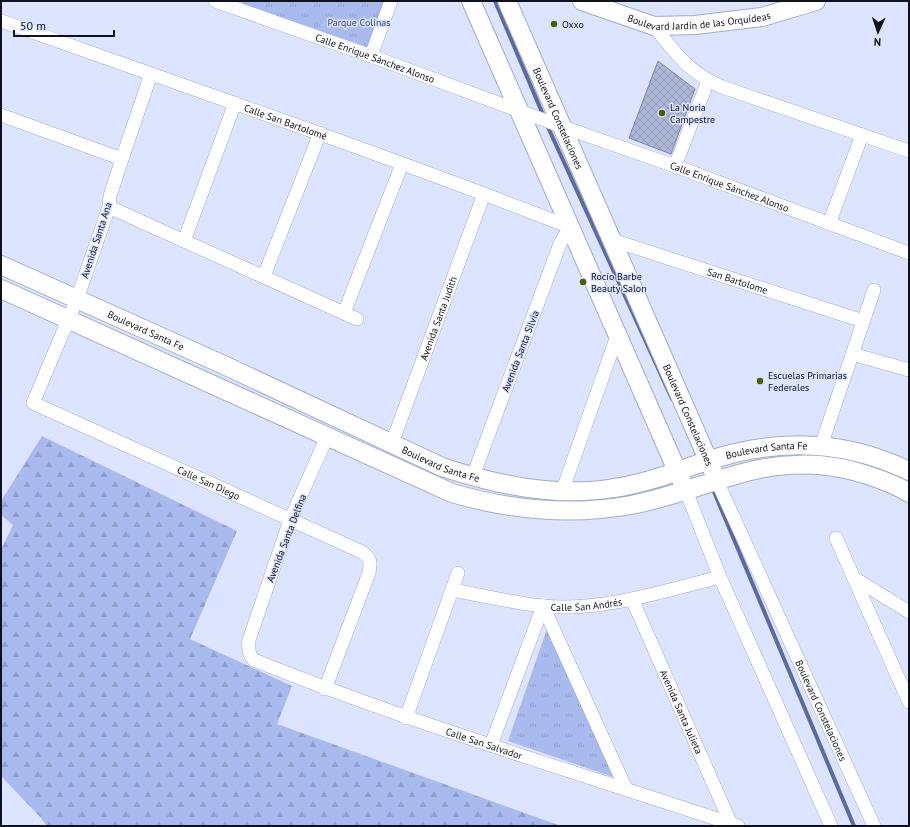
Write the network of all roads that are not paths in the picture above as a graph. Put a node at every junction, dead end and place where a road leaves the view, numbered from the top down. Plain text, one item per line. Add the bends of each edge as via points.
1 (391, 1) edge
2 (471, 1) edge
3 (507, 1) edge
4 (582, 1) edge
5 (816, 1) edge
6 (222, 2) edge
7 (1, 21) edge
8 (654, 26) junction
9 (371, 56) junction
10 (152, 74) junction
11 (708, 81) junction
12 (235, 103) junction
13 (527, 114) junction
14 (1, 115) edge
15 (556, 125) junction
16 (320, 133) junction
17 (862, 135) junction
18 (909, 151) edge
19 (122, 159) junction
20 (402, 164) junction
21 (675, 166) junction
22 (484, 194) junction
23 (109, 208) junction
24 (829, 224) junction
25 (570, 227) junction
26 (612, 240) junction
27 (184, 241) junction
28 (909, 253) edge
29 (1, 265) edge
30 (264, 276) junction
31 (1, 289) edge
32 (874, 290) dead end
33 (77, 300) junction
34 (344, 313) junction
35 (68, 319) junction
36 (357, 319) dead end
37 (864, 321) junction
38 (617, 336) junction
39 (852, 354) junction
40 (909, 370) edge
41 (33, 403) joint
42 (327, 437) junction
43 (392, 443) junction
44 (821, 446) junction
45 (693, 466) junction
46 (909, 471) edge
47 (473, 476) junction
48 (703, 485) junction
49 (562, 492) junction
50 (909, 493) edge
51 (290, 520) junction
52 (836, 538) dead end
53 (458, 573) dead end
54 (720, 577) junction
55 (854, 578) junction
56 (452, 590) junction
57 (632, 599) junction
58 (543, 606) junction
59 (909, 612) edge
60 (249, 640) joint
61 (325, 689) junction
62 (909, 702) edge
63 (406, 718) junction
64 (491, 745) junction
65 (626, 789) junction
66 (735, 825) edge
67 (831, 826) edge
68 (874, 826) edge

1 - 9 street
2 - 13 street, Boulevard Constelaciones
3 - 15 street, Boulevard Constelaciones
4 - 8 street, Boulevard Jardín de las Orquídeas
5 - 8 street, Boulevard Jardín de las Orquídeas via 762,16 702,24
6 - 9 street, Calle Enrique Sánchez Alonso
7 - 10 street, Calle San Bartolomé
8 - 11 street via 678,57
9 - 13 street, Calle Enrique Sánchez Alonso
10 - 12 street, Calle San Bartolomé
10 - 19 street, Avenida Santa Ana
11 - 17 street
11 - 21 street
12 - 16 street, Calle San Bartolomé
12 - 27 street
13 - 15 street, Calle Enrique Sánchez Alonso
13 - 25 street, Boulevard Constelaciones
14 - 19 street
15 - 21 street, Calle Enrique Sánchez Alonso
15 - 26 street, Boulevard Constelaciones
16 - 20 street, Calle San Bartolomé
16 - 30 street
17 - 18 street
17 - 24 street
19 - 23 street, Avenida Santa Ana via 110,196
20 - 22 street, Calle San Bartolomé
20 - 34 street
21 - 24 street, Calle Enrique Sánchez Alonso
22 - 25 street, Calle San Bartolomé
22 - 43 street, Avenida Santa Judith
23 - 27 street
23 - 33 street, Avenida Santa Ana
24 - 28 street, Calle Enrique Sánchez Alonso
25 - 38 street, Boulevard Constelaciones
25 - 47 street, Avenida Santa Silvia via 560,244
26 - 37 street, San Bartolome
26 - 45 street, Boulevard Constelaciones
27 - 30 street
29 - 33 street, Boulevard Santa Fe
30 - 34 street
31 - 35 street, Boulevard Santa Fe
32 - 37 street
33 - 35 street, Avenida Santa Ana
33 - 43 street, Boulevard Santa Fe
34 - 36 street
35 - 41 street, Avenida Santa Ana
35 - 42 street, Boulevard Santa Fe
37 - 39 street
38 - 45 street, Boulevard Constelaciones
38 - 49 street
39 - 40 street
39 - 44 street
41 - 51 street, Calle San Diego
42 - 48 street, Boulevard Santa Fe via 452,493 525,509 584,511 631,505
42 - 51 street, Avenida Santa Delfina
43 - 47 street, Boulevard Santa Fe via 442,467
44 - 45 street, Boulevard Santa Fe via 757,448
44 - 46 street, Boulevard Santa Fe via 867,454
45 - 48 street, Boulevard Constelaciones
45 - 48 street, Boulevard Constelaciones
45 - 49 street, Boulevard Santa Fe via 614,488
47 - 49 street, Boulevard Santa Fe
48 - 50 street, Boulevard Santa Fe via 759,469 813,464 859,473
48 - 54 street, Boulevard Constelaciones
48 - 68 street, Boulevard Constelaciones
51 - 60 street, Avenida Santa Delfina
51 - 61 street, Calle San Diego via 362,552 370,560 369,573
52 - 55 street
53 - 56 street
54 - 57 street, Calle San Andrés
54 - 67 street, Boulevard Constelaciones
55 - 59 street
55 - 62 street
56 - 58 street, Calle San Andrés
56 - 63 street
57 - 58 street, Calle San Andrés via 585,606
57 - 66 street, Avenida Santa Julieta
58 - 64 street
58 - 65 street
60 - 61 street, Calle San Salvador via 249,653 254,660
61 - 63 street, Calle San Salvador
63 - 64 street, Calle San Salvador
64 - 65 street, Calle San Salvador
65 - 66 street, Calle San Salvador

